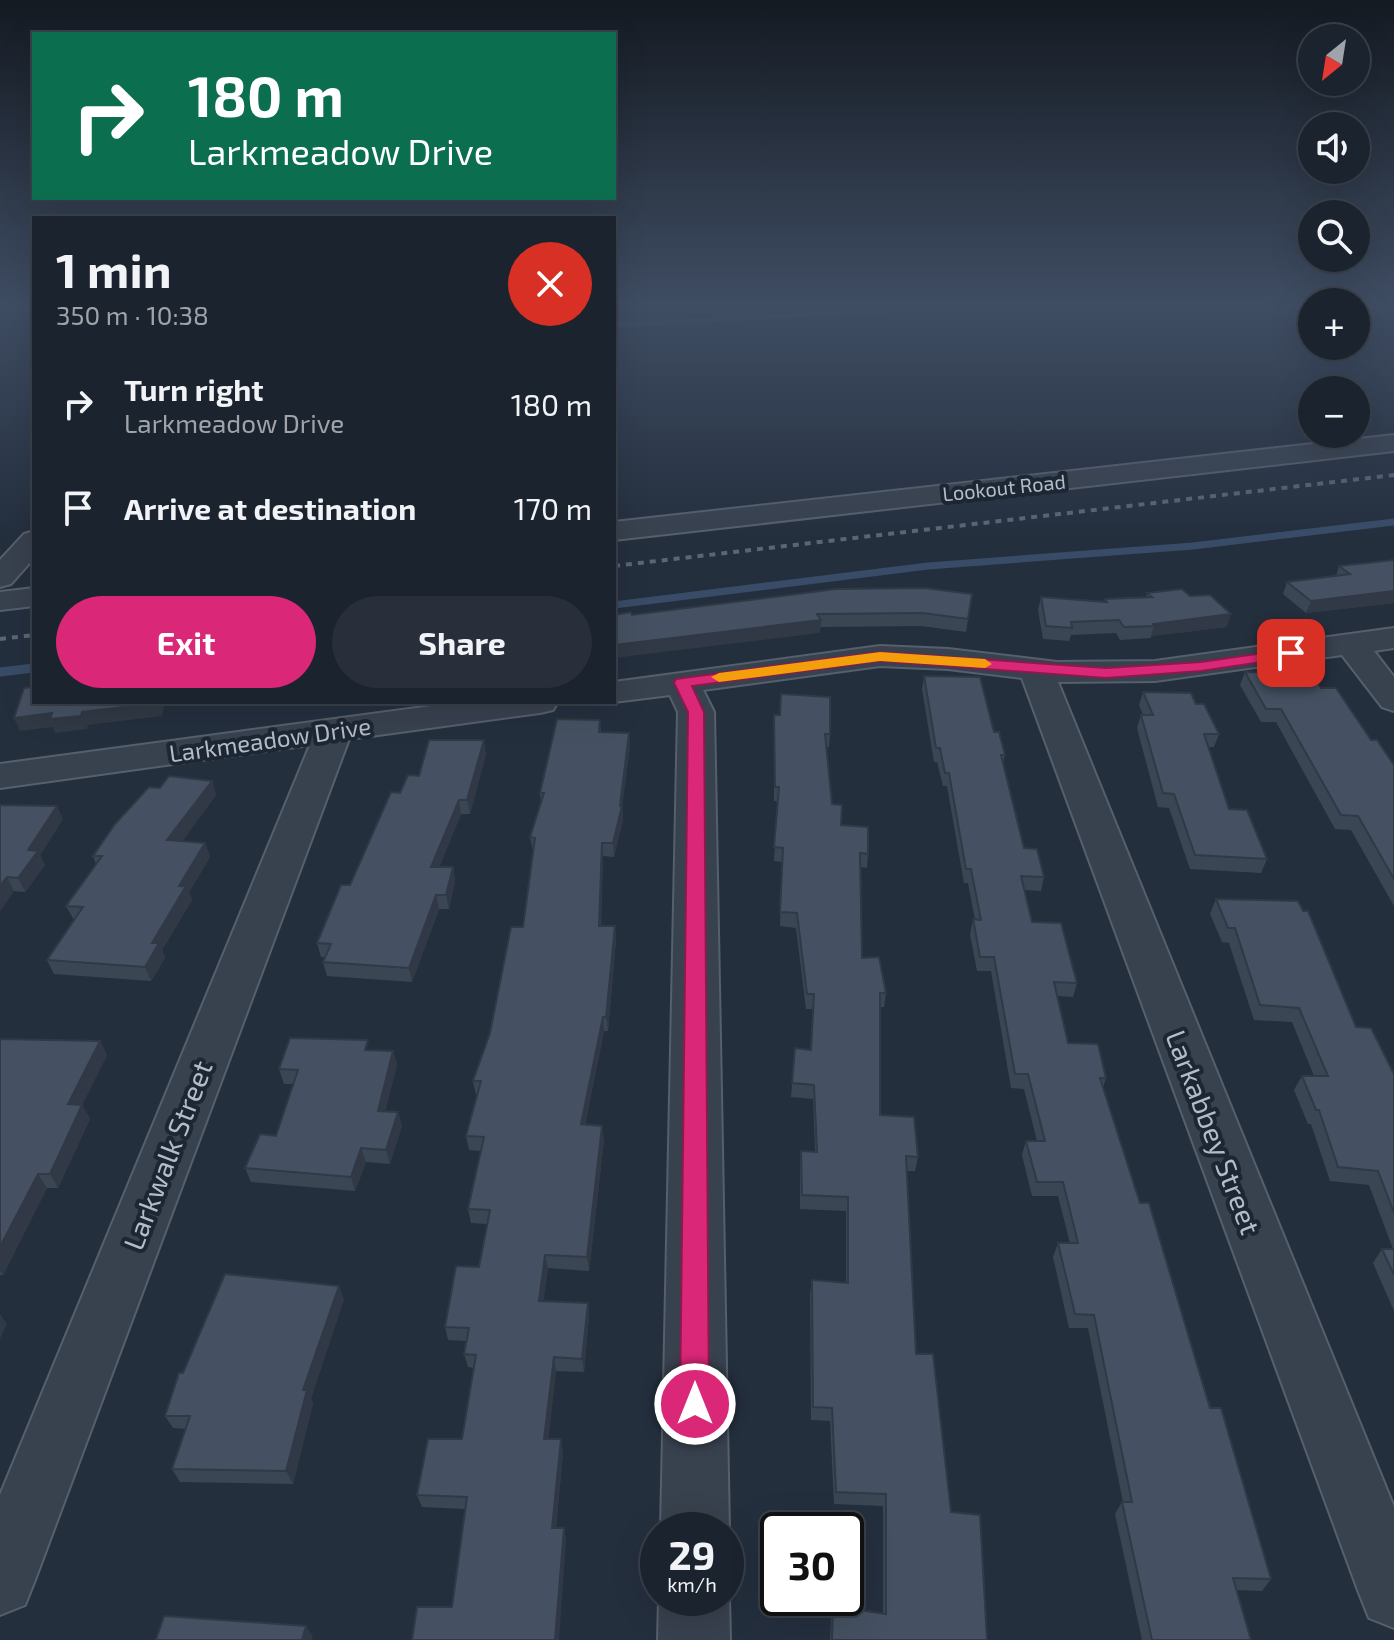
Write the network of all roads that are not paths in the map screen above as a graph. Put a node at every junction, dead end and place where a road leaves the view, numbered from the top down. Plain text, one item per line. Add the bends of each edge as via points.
1 (1394, 443) edge
2 (616, 531) edge
3 (32, 542) edge
4 (0, 578) edge
5 (32, 597) edge
6 (0, 601) edge
7 (1394, 638) edge
8 (1351, 644) junction
9 (1036, 670) junction
10 (682, 683) junction
11 (616, 692) edge
12 (1394, 700) edge
13 (525, 704) edge
14 (334, 730) junction
15 (0, 776) edge
16 (695, 1512) edge
17 (0, 1580) edge
18 (1394, 1593) edge
19 (694, 1616) edge
20 (694, 1640) edge

1 - 2 street, Lookout Road
3 - 4 street
5 - 6 street
7 - 8 street
8 - 9 street via 1155,671
8 - 12 street
9 - 10 street via 880,656
9 - 18 street, Larkabbey Street
10 - 11 street
10 - 16 street via 696,712
13 - 14 street, Larkmeadow Drive
14 - 15 street, Larkmeadow Drive
14 - 17 street, Larkwalk Street
19 - 20 street

